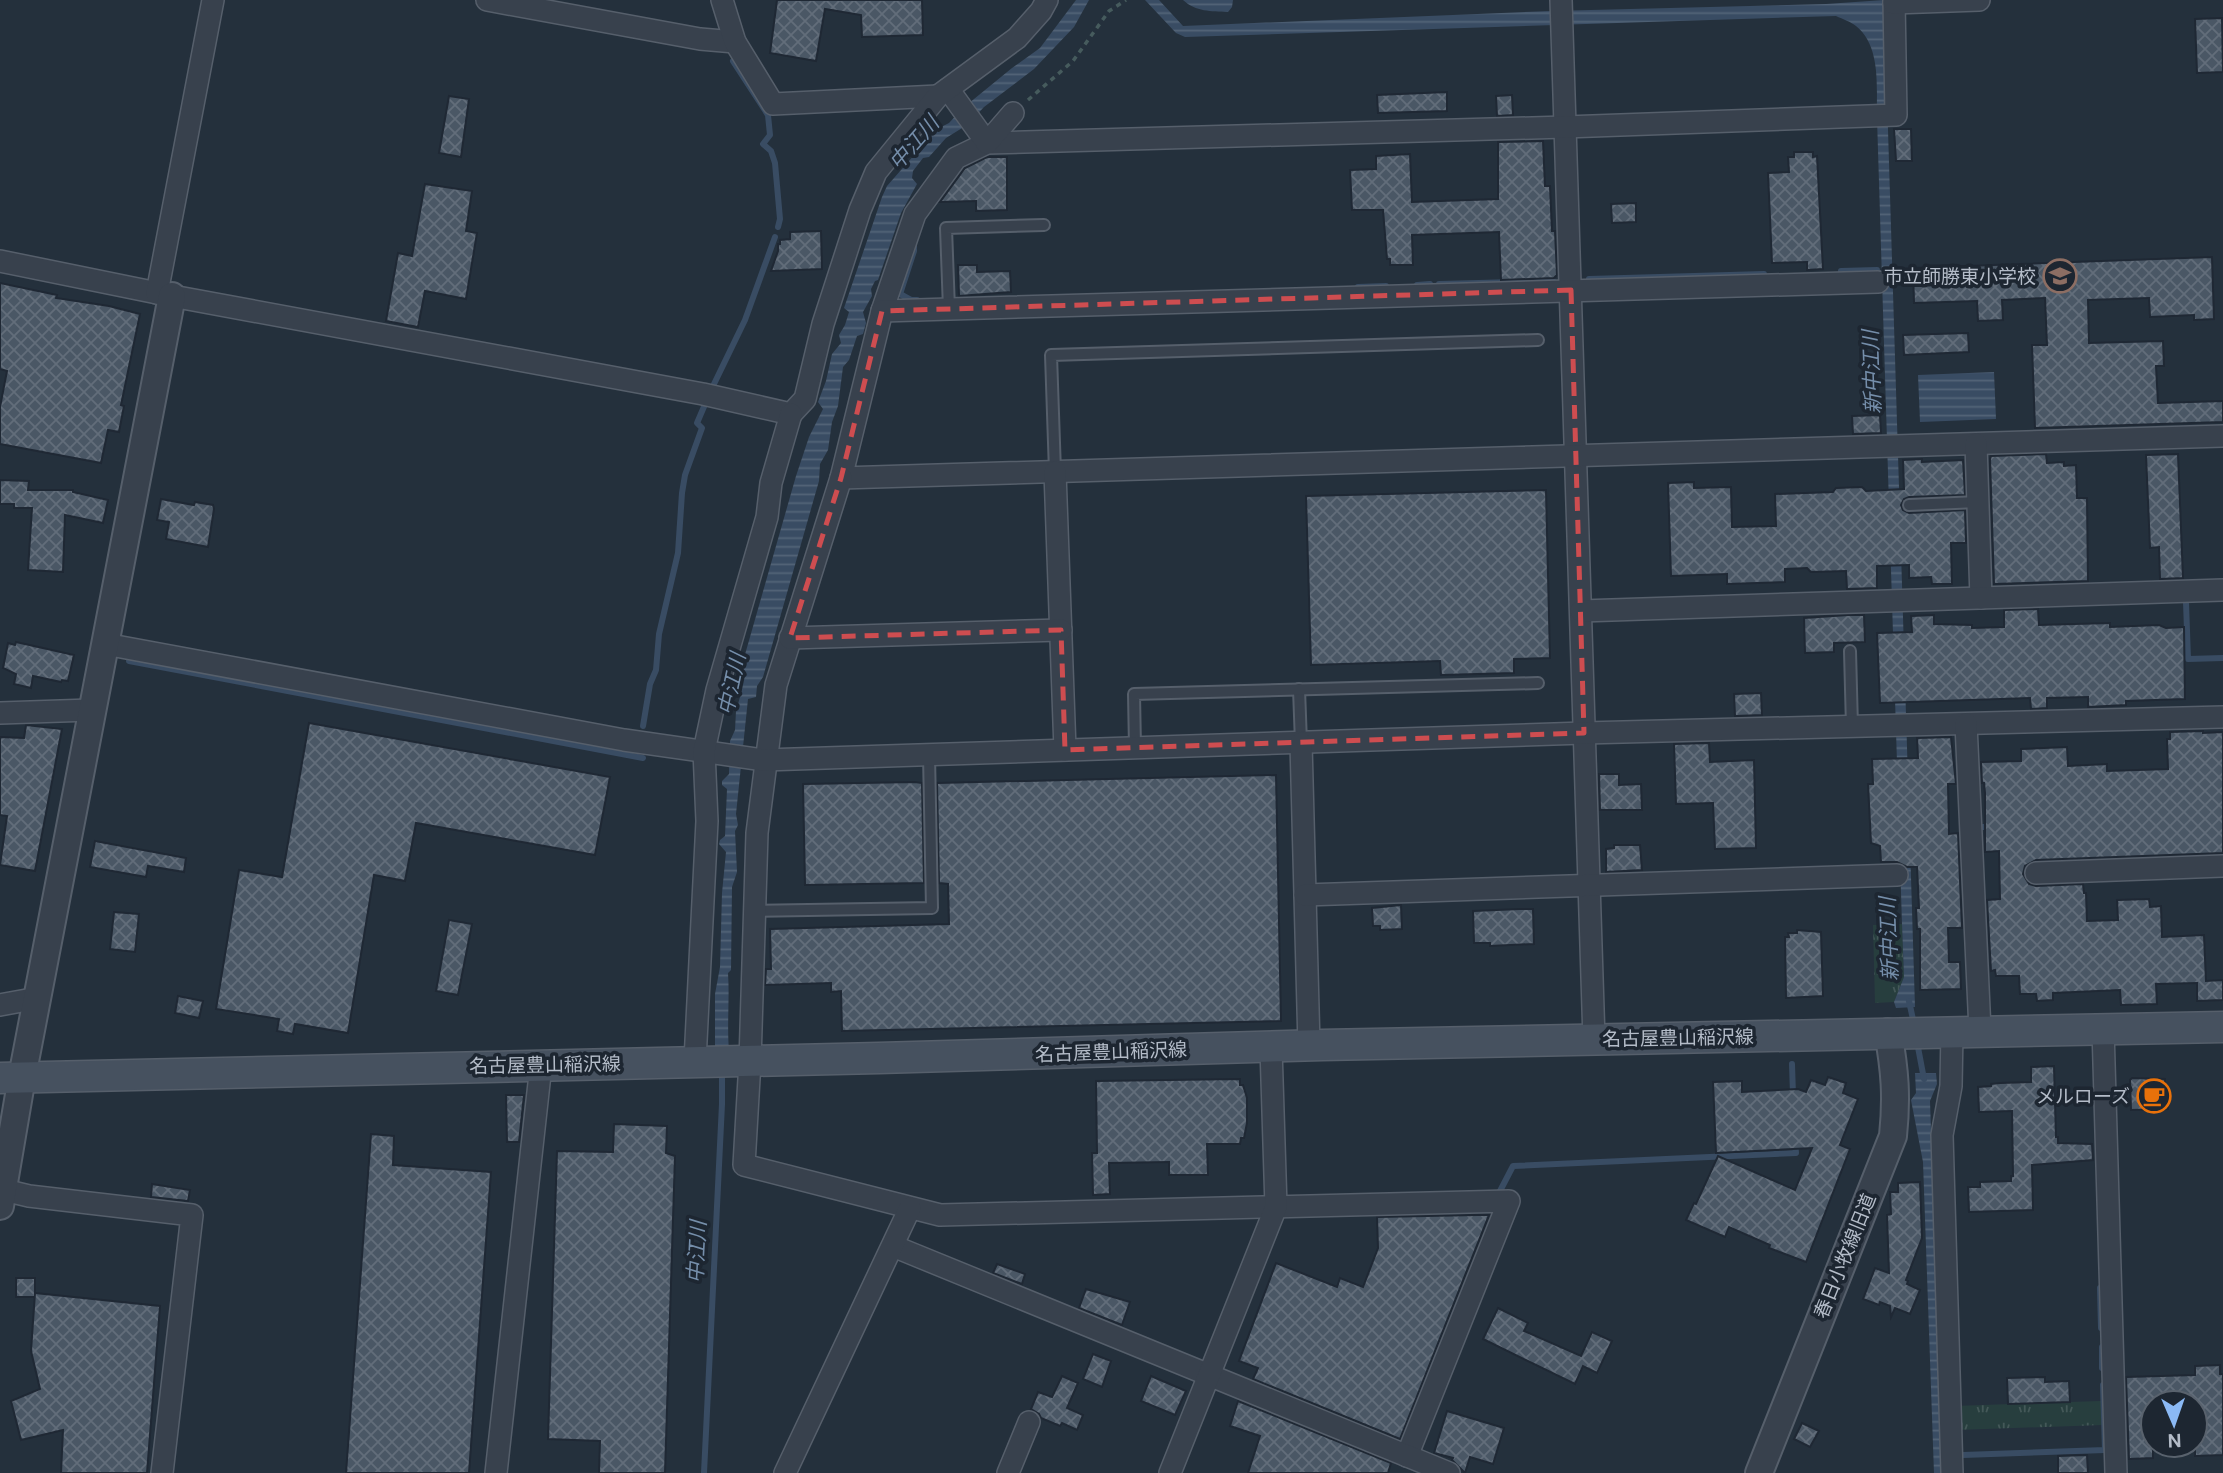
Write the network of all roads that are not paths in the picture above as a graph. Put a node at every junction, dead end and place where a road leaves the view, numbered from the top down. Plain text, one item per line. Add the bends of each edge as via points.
1 (213, 0) edge
2 (487, 0) edge
3 (722, 0) edge
4 (1047, 0) edge
5 (1979, 0) edge
6 (1894, 1) edge
7 (1561, 14) edge
8 (735, 42) junction
9 (946, 93) junction
10 (1013, 113) road end
11 (1565, 127) junction
12 (985, 139) junction
13 (1044, 225) dead end
14 (0, 261) edge
15 (1878, 282) dead end
16 (1571, 290) junction
17 (164, 294) junction
18 (948, 309) junction
19 (882, 311) junction
20 (1538, 340) dead end
21 (791, 414) junction
22 (2223, 436) edge
23 (1976, 444) junction
24 (1576, 457) junction
25 (1055, 472) junction
26 (841, 478) junction
27 (1978, 502) junction
28 (1909, 505) dead end
29 (2223, 590) edge
30 (1981, 598) junction
31 (1581, 611) junction
32 (1061, 630) junction
33 (790, 638) junction
34 (105, 644) junction
35 (1850, 651) dead end
36 (1538, 683) dead end
37 (1299, 689) junction
38 (92, 709) junction
39 (0, 713) edge
40 (2223, 717) edge
41 (1966, 724) junction
42 (1852, 727) junction
43 (1584, 733) junction
44 (1301, 743) junction
45 (1135, 748) junction
46 (1065, 750) junction
47 (710, 752) junction
48 (929, 755) junction
49 (766, 759) junction
50 (2223, 866) edge
51 (2036, 873) dead end
52 (1897, 875) dead end
53 (1589, 886) junction
54 (1305, 895) junction
55 (754, 911) junction
56 (38, 998) junction
57 (0, 1005) edge
58 (2223, 1027) edge
59 (2103, 1029) junction
60 (1955, 1031) junction
61 (1892, 1032) junction
62 (1594, 1040) junction
63 (1309, 1046) junction
64 (1270, 1048) junction
65 (696, 1061) junction
66 (748, 1061) junction
67 (541, 1065) junction
68 (11, 1078) edge
69 (2, 1198) edge
70 (1276, 1207) junction
71 (910, 1208) junction
72 (892, 1246) junction
73 (1210, 1376) junction
74 (1029, 1422) dead end
75 (1407, 1456) junction
76 (162, 1473) edge
77 (496, 1473) edge
78 (785, 1473) edge
79 (1008, 1473) edge
80 (1170, 1473) edge
81 (1449, 1473) edge
82 (1759, 1473) edge
83 (1952, 1473) edge
84 (2116, 1473) edge

1 - 17 street
2 - 8 street
3 - 8 street
4 - 9 street via 1017,38
5 - 6 street
6 - 11 street via 1896,115
7 - 11 street
8 - 9 street via 773,104
9 - 12 street
9 - 21 street via 876,172 827,311 805,399
10 - 12 street
11 - 12 street
11 - 16 street
12 - 19 street via 956,158 915,215
13 - 18 lane via 946,228
14 - 17 street
15 - 16 street
16 - 18 street
16 - 24 street
17 - 21 street
17 - 34 street
18 - 19 street
19 - 26 street
20 - 25 lane via 1051,355
21 - 47 street via 717,690
22 - 23 street
23 - 24 street
23 - 27 street
24 - 25 street
24 - 31 street
25 - 26 street
25 - 32 street
26 - 33 street
27 - 28 lane
27 - 30 street
29 - 30 street
30 - 31 street
31 - 43 street
32 - 33 street
32 - 46 street
33 - 49 street via 776,685
34 - 38 street
34 - 47 street
35 - 42 lane
36 - 37 lane
37 - 44 lane
37 - 45 lane via 1134,694
38 - 39 street
38 - 56 street
40 - 41 street
41 - 42 street
41 - 60 street
42 - 43 street
43 - 44 street
43 - 53 street
44 - 45 street
44 - 54 street
45 - 46 street
46 - 48 street
47 - 49 street
47 - 65 street
48 - 49 street
48 - 55 lane via 932,908
49 - 55 street
50 - 51 street
52 - 53 street
53 - 54 street
53 - 62 street
54 - 63 street
55 - 66 street
56 - 57 street
56 - 68 street
58 - 59 main road, 名古屋豊山稲沢線
59 - 60 main road, 名古屋豊山稲沢線
59 - 84 street
60 - 61 main road, 名古屋豊山稲沢線
60 - 83 street via 1942,1135
61 - 62 main road, 名古屋豊山稲沢線
61 - 82 street, 春日小牧線旧道 via 1896,1078 1893,1136
62 - 63 main road, 名古屋豊山稲沢線
63 - 64 main road, 名古屋豊山稲沢線
64 - 66 main road, 名古屋豊山稲沢線
64 - 70 street
65 - 66 main road, 名古屋豊山稲沢線
65 - 67 main road, 名古屋豊山稲沢線
66 - 71 street via 744,1165
67 - 68 main road, 名古屋豊山稲沢線
67 - 77 street
68 - 69 street
69 - 76 street via 29,1196 192,1215
70 - 71 street via 940,1214
70 - 73 street
70 - 75 street via 1508,1201
71 - 72 street
72 - 73 street
72 - 78 street
73 - 75 street
73 - 80 street
74 - 79 street
75 - 81 street

